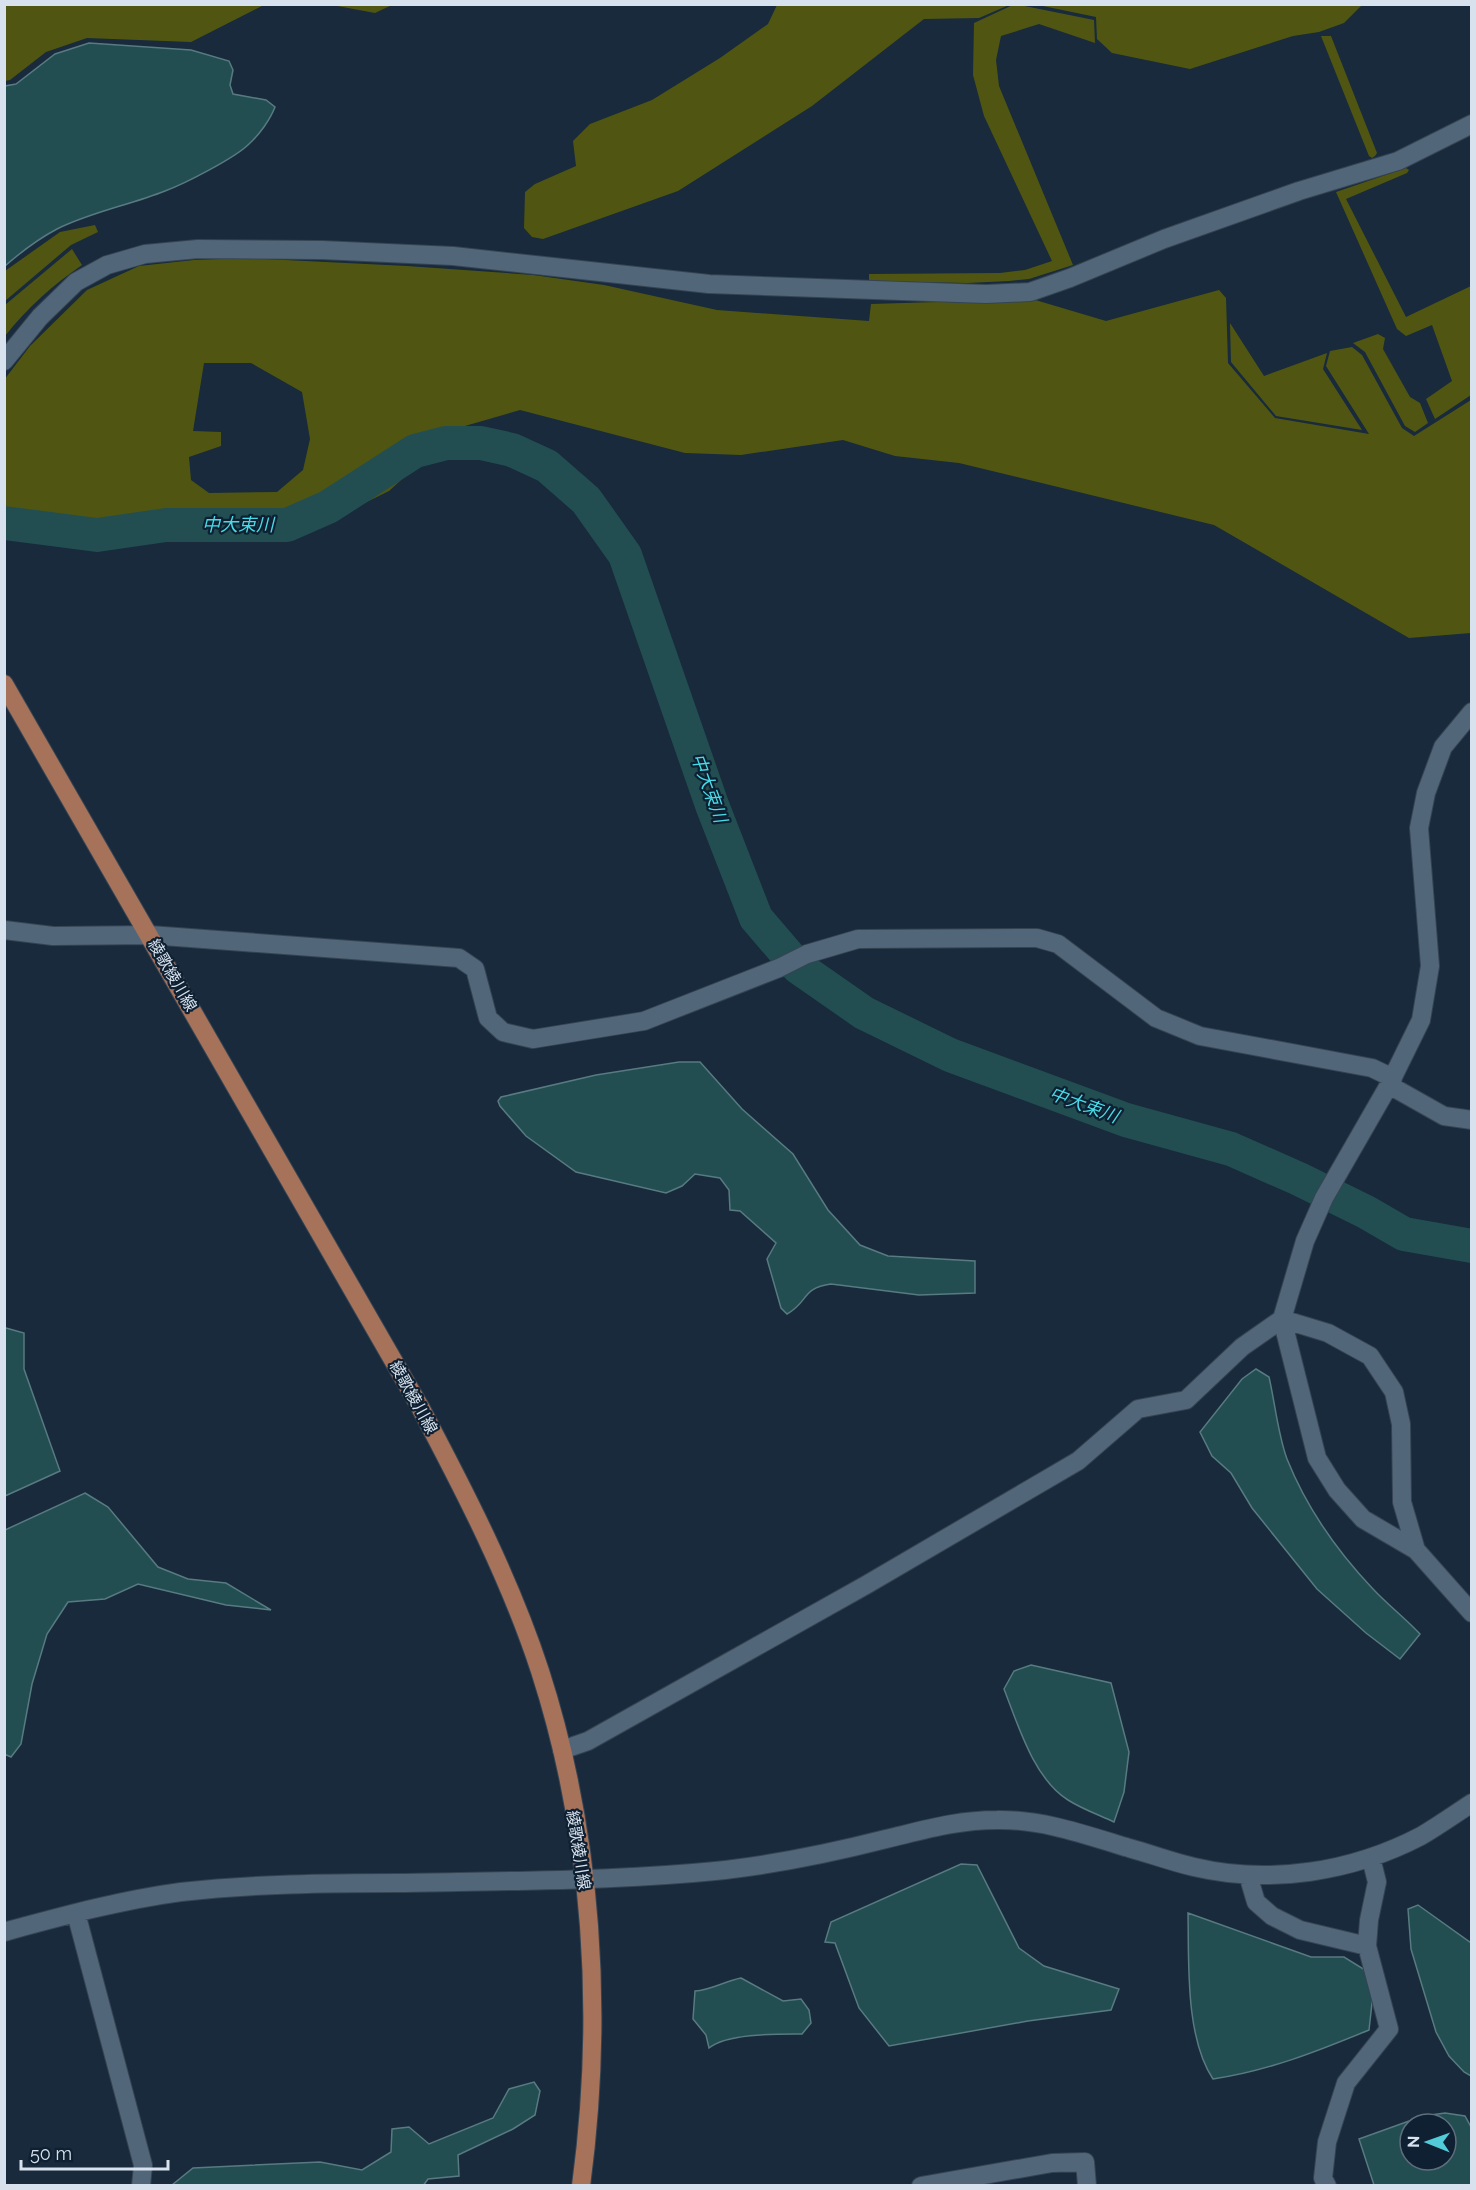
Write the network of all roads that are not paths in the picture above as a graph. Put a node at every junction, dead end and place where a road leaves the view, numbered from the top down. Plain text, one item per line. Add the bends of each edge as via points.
1 (1472, 124) edge
2 (4, 362) edge
3 (4, 684) edge
4 (1472, 712) edge
5 (4, 930) edge
6 (150, 936) junction
7 (1391, 1082) junction
8 (1472, 1120) edge
9 (1282, 1319) junction
10 (1416, 1550) junction
11 (1472, 1613) edge
12 (562, 1750) junction
13 (1472, 1803) edge
14 (1371, 1858) junction
15 (1248, 1875) junction
16 (586, 1880) junction
17 (76, 1913) junction
18 (4, 1932) edge
19 (1367, 1946) junction
20 (141, 2186) edge
21 (581, 2186) edge
22 (921, 2186) edge
23 (1087, 2186) edge
24 (1327, 2186) edge

1 - 2 street via 1398,160 1164,239 1030,292 986,294 709,284 453,256 198,249 145,254 107,266 76,282 40,317
3 - 6 main road, 綾歌綾川線
4 - 7 street via 1443,747 1426,793 1419,828 1430,966 1421,1020
5 - 6 street via 52,936
6 - 7 street via 459,958 475,969 488,1018 503,1032 533,1039 644,1021 807,954 858,939 1037,938 1058,944 1156,1018 1200,1036 1372,1068
6 - 12 main road, 綾歌綾川線 via 472,1504 517,1608
7 - 8 street via 1444,1116
7 - 9 street via 1324,1198 1305,1241
9 - 10 street via 1317,1458 1337,1490 1363,1519
9 - 10 street via 1328,1333 1370,1356 1394,1392 1401,1424 1402,1502
9 - 12 street via 1242,1347 1186,1400 1138,1409 1067,1467 588,1741
10 - 11 street
12 - 16 main road, 綾歌綾川線
13 - 14 street via 1424,1834
14 - 15 street via 1324,1870
14 - 19 street via 1377,1882
15 - 16 street via 1193,1867 1036,1822 1002,1820 938,1825 782,1862 698,1873
15 - 19 street via 1256,1902 1272,1916 1300,1930
16 - 17 street via 286,1884 180,1893
16 - 21 main road, 綾歌綾川線 via 593,2073
17 - 18 street
17 - 20 street via 144,2165
19 - 24 street via 1389,2029 1346,2083 1327,2142 1323,2178
22 - 23 street via 1052,2163 1085,2162

